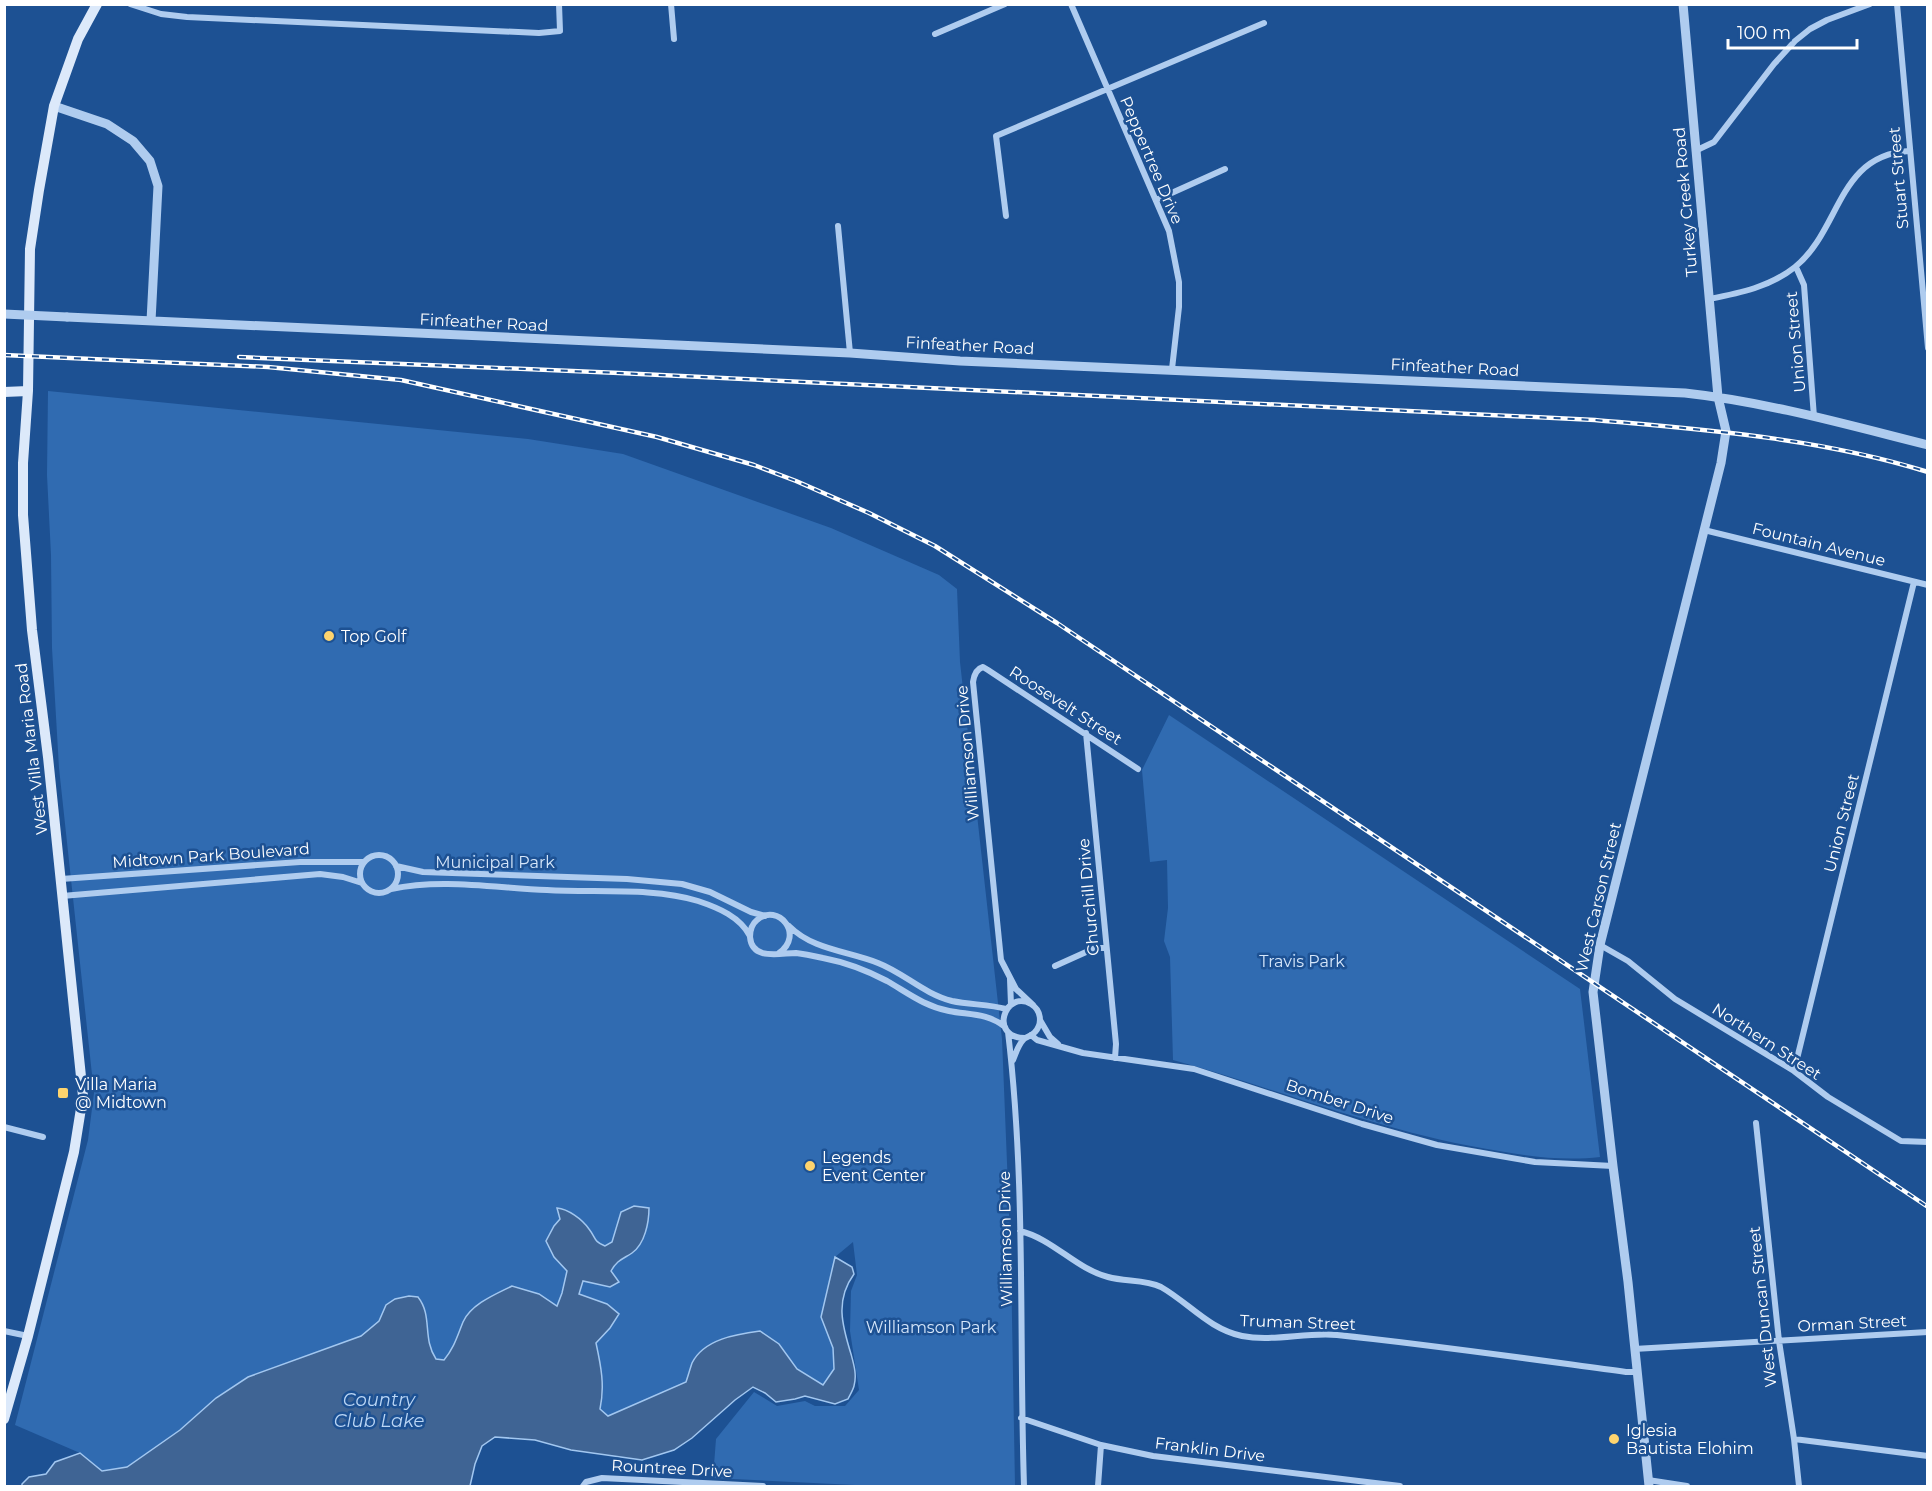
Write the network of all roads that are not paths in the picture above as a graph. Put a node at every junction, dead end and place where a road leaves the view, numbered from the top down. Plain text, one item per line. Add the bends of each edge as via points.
1 (97, 4) edge
2 (130, 4) edge
3 (559, 4) edge
4 (671, 4) edge
5 (1005, 4) edge
6 (1071, 4) edge
7 (1683, 4) edge
8 (1870, 4) edge
9 (1897, 4) edge
10 (1264, 23) dead end
11 (934, 34) dead end
12 (674, 39) dead end
13 (1108, 90) junction
14 (54, 106) junction
15 (1695, 151) junction
16 (1909, 151) junction
17 (1225, 169) dead end
18 (1156, 200) junction
19 (1006, 216) dead end
20 (838, 225) dead end
21 (1796, 267) junction
22 (1709, 299) junction
23 (4, 314) edge
24 (151, 321) junction
25 (1928, 348) edge
26 (850, 353) junction
27 (1172, 369) junction
28 (4, 392) edge
29 (28, 392) junction
30 (1718, 397) junction
31 (1814, 417) junction
32 (1928, 445) edge
33 (1704, 530) junction
34 (1914, 582) junction
35 (1928, 585) edge
36 (979, 668) joint
37 (1086, 734) junction
38 (1138, 769) dead end
39 (364, 862) junction
40 (396, 866) junction
41 (61, 879) junction
42 (362, 883) junction
43 (391, 889) junction
44 (62, 896) junction
45 (765, 916) junction
46 (788, 925) junction
47 (750, 936) junction
48 (1600, 945) junction
49 (1106, 948) junction
50 (779, 953) junction
51 (1055, 966) dead end
52 (1010, 979) junction
53 (1033, 1005) junction
54 (1009, 1007) junction
55 (1040, 1020) junction
56 (1006, 1029) junction
57 (1028, 1036) junction
58 (1061, 1047) junction
59 (1115, 1058) junction
60 (1011, 1063) junction
61 (1794, 1071) junction
62 (1756, 1123) dead end
63 (4, 1128) edge
64 (43, 1137) dead end
65 (1928, 1142) edge
66 (1613, 1166) junction
67 (1020, 1231) junction
68 (4, 1331) edge
69 (1928, 1332) edge
70 (28, 1336) junction
71 (1779, 1341) junction
72 (1634, 1349) junction
73 (1636, 1371) junction
74 (1021, 1418) junction
75 (4, 1419) edge
76 (1794, 1438) junction
77 (1101, 1445) junction
78 (1928, 1456) edge
79 (1649, 1483) edge
80 (583, 1486) edge
81 (764, 1486) edge
82 (1024, 1486) edge
83 (1098, 1486) edge
84 (1400, 1486) edge
85 (1688, 1486) edge
86 (1798, 1486) edge

1 - 14 main road, West Villa Maria Road via 78,39
2 - 3 street via 187,17 539,33 560,31
4 - 12 street
5 - 11 street
6 - 13 street, Peppertree Drive
7 - 15 street, Turkey Creek Road
8 - 15 street via 1827,20 1795,41 1714,142
9 - 16 street, Stuart Street
10 - 13 street
13 - 18 street, Peppertree Drive
13 - 19 street via 996,136
14 - 24 street via 107,124 133,141 150,161 158,186
14 - 29 main road, West Villa Maria Road via 30,249
15 - 22 street, Turkey Creek Road
16 - 21 street via 1880,156 1863,168 1848,186 1821,238
16 - 25 street, Stuart Street
17 - 18 street
18 - 27 street, Peppertree Drive via 1168,231 1179,282
20 - 26 street
21 - 22 street via 1759,288
21 - 31 street, Union Street via 1804,285
22 - 30 street, Turkey Creek Road
23 - 24 street, Finfeather Road, bridge
24 - 26 street, Finfeather Road
26 - 27 street, Finfeather Road
27 - 30 street, Finfeather Road
28 - 29 main road
29 - 41 main road, West Villa Maria Road via 23,515
30 - 31 street, Finfeather Road
30 - 33 street, West Carson Street via 1726,438
31 - 32 street, Finfeather Road
33 - 34 street, Fountain Avenue
33 - 48 street, West Carson Street
34 - 35 street, Fountain Avenue
34 - 61 street, Union Street
36 - 37 street, Roosevelt Street via 988,670
36 - 52 street, Williamson Drive via 973,682 1001,960
37 - 38 street, Roosevelt Street
37 - 49 street, Churchill Drive
39 - 40 street via 381,855 393,860
39 - 41 street, Midtown Park Boulevard via 300,862
39 - 42 street via 360,872
40 - 43 street via 398,878
40 - 45 street via 423,872 682,884
41 - 44 main road, West Villa Maria Road
42 - 43 street via 377,893
42 - 44 street, Midtown Park Boulevard via 320,874
43 - 47 street via 437,884 663,894 699,902 734,917
44 - 70 main road, West Villa Maria Road via 83,1096 74,1152
45 - 46 street via 778,916
45 - 47 street via 754,924
46 - 50 street via 790,938
46 - 54 street via 803,939 876,962 932,994 952,1001
47 - 50 street via 760,952
48 - 61 street, Northern Street via 1628,961 1675,999
48 - 66 street, West Carson Street via 1593,992
49 - 51 street via 1095,948
49 - 59 street, Churchill Drive
50 - 56 street via 836,961 873,974 919,1001 949,1011 986,1016
52 - 53 street, Williamson Drive
52 - 54 street, Williamson Drive
53 - 54 street via 1022,1001
53 - 55 street
54 - 56 street via 1003,1021
55 - 57 street via 1035,1032
55 - 58 street
56 - 57 street via 1013,1036
56 - 60 street, Williamson Drive
57 - 58 street, Bomber Drive
57 - 60 street
58 - 59 street, Bomber Drive
59 - 66 street, Bomber Drive via 1194,1069 1437,1145 1535,1162
60 - 67 street, Williamson Drive
61 - 65 street, Northern Street via 1828,1097 1901,1141
62 - 71 street, West Duncan Street
63 - 64 street
66 - 72 street, West Carson Street
67 - 73 street, Truman Street via 1035,1235 1106,1277 1157,1286 1211,1324 1242,1336 1334,1335
67 - 74 street, Williamson Drive
68 - 70 street
69 - 71 street, Orman Street
70 - 75 main road, West Villa Maria Road
71 - 72 street, Orman Street
71 - 76 street, West Duncan Street
72 - 73 street, West Carson Street
73 - 79 street, West Carson Street
74 - 77 street, Franklin Drive
74 - 82 street, Williamson Drive
76 - 78 street
76 - 86 street, West Duncan Street
77 - 83 street
77 - 84 street, Franklin Drive via 1153,1456
79 - 85 street
80 - 81 street, Rountree Drive via 602,1478

